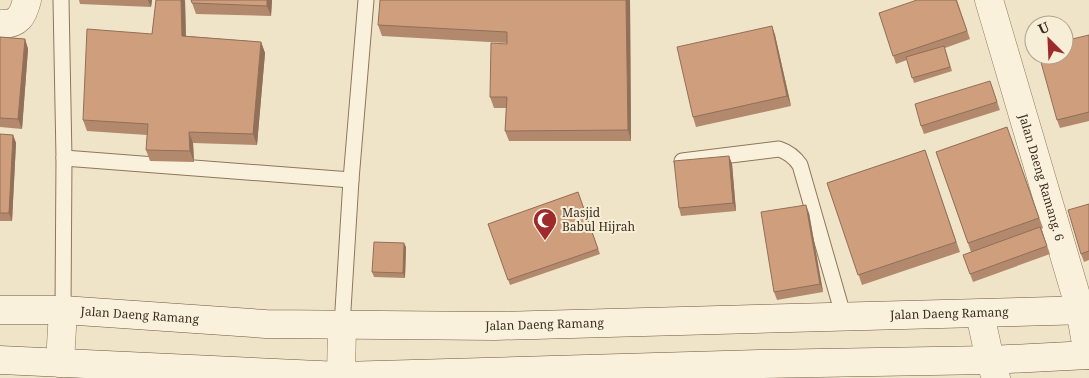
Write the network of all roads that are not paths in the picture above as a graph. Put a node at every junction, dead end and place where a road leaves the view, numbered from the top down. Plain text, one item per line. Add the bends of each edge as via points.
1 (27, 0) edge
2 (61, 0) edge
3 (366, 0) edge
4 (989, 0) edge
5 (0, 24) edge
6 (64, 158) junction
7 (675, 162) edge
8 (351, 180) junction
9 (0, 310) edge
10 (63, 310) junction
11 (1085, 310) edge
12 (980, 314) junction
13 (844, 318) junction
14 (758, 320) junction
15 (342, 326) junction
16 (1089, 355) edge
17 (0, 360) edge
18 (60, 363) junction
19 (993, 369) edge
20 (759, 371) edge
21 (219, 374) edge
22 (341, 376) junction

1 - 5 main road via 19,20
2 - 6 lane
3 - 8 lane
4 - 11 main road, Jalan Daeng Ramang. 6
6 - 8 lane
6 - 10 lane
7 - 13 lane via 779,149 796,158
8 - 15 lane
9 - 10 main road, Jalan Daeng Ramang
10 - 15 main road, Jalan Daeng Ramang
10 - 18 main road
11 - 12 main road, Jalan Daeng Ramang
11 - 16 main road, Jalan Daeng Ramang. 6
12 - 13 main road, Jalan Daeng Ramang
12 - 19 main road
13 - 14 main road, Jalan Daeng Ramang
14 - 15 main road, Jalan Daeng Ramang
14 - 20 main road
15 - 22 main road
16 - 19 main road
17 - 18 main road
18 - 21 main road
19 - 20 main road
20 - 22 main road
21 - 22 main road

